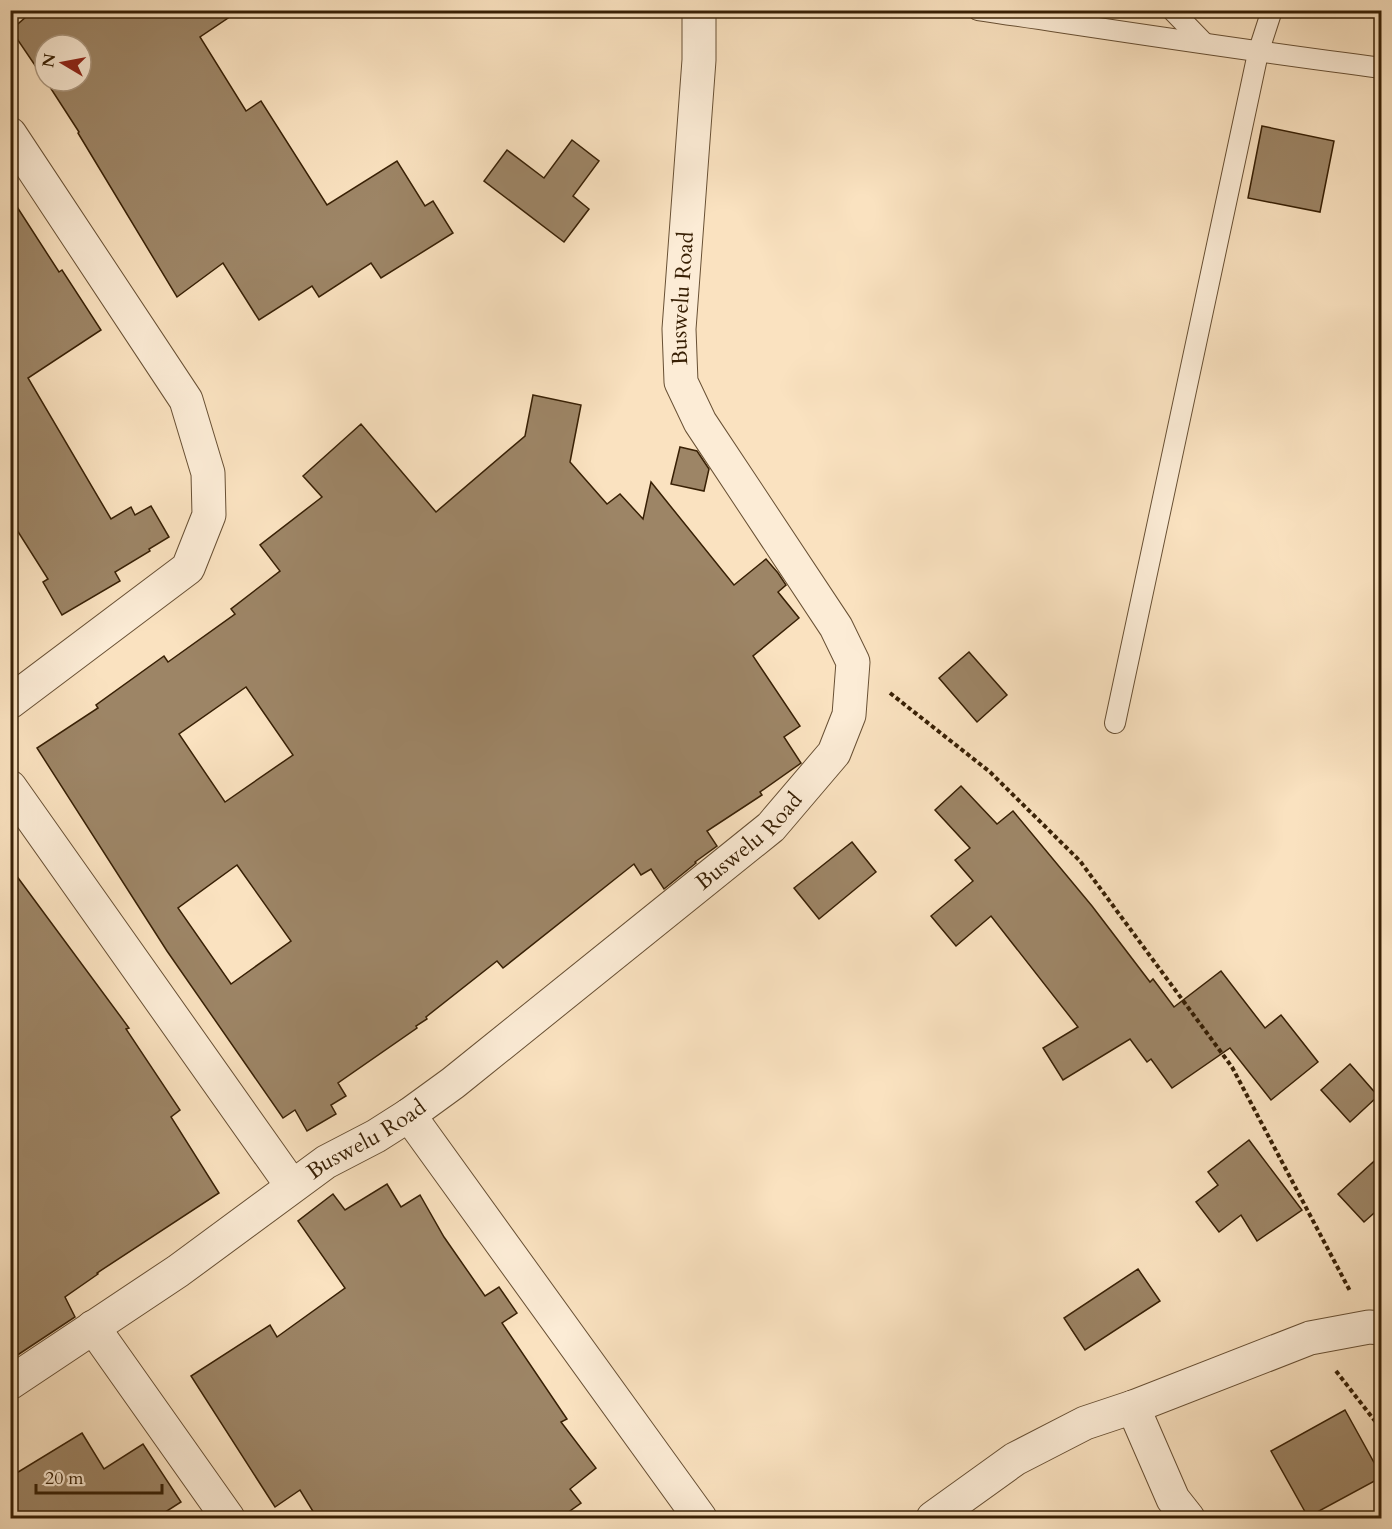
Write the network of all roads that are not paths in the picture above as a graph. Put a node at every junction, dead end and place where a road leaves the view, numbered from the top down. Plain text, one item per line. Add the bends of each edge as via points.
1 (699, 10) edge
2 (978, 10) edge
3 (1172, 10) edge
4 (1272, 10) edge
5 (1204, 42) junction
6 (1258, 53) junction
7 (1382, 68) edge
8 (10, 134) edge
9 (10, 702) edge
10 (1115, 723) dead end
11 (10, 787) edge
12 (409, 1115) junction
13 (292, 1186) junction
14 (93, 1327) junction
15 (1376, 1328) edge
16 (10, 1383) edge
17 (1133, 1407) junction
18 (228, 1518) edge
19 (700, 1518) edge
20 (933, 1518) edge
21 (1188, 1518) edge

1 - 12 street, Buswelu Road via 699,60 679,329 681,382 700,422 836,627 853,662 849,715 834,753 771,827
2 - 5 lane
3 - 5 lane
4 - 6 lane
5 - 6 lane
6 - 7 lane
6 - 10 lane
8 - 9 street via 186,400 208,473 209,515 188,568
11 - 13 street
12 - 13 street, Buswelu Road
12 - 19 street
13 - 14 street, Buswelu Road via 178,1271
14 - 16 street, Buswelu Road
14 - 18 street
15 - 17 street via 1310,1338
17 - 20 street via 1085,1423 1015,1459
17 - 21 street via 1173,1499

